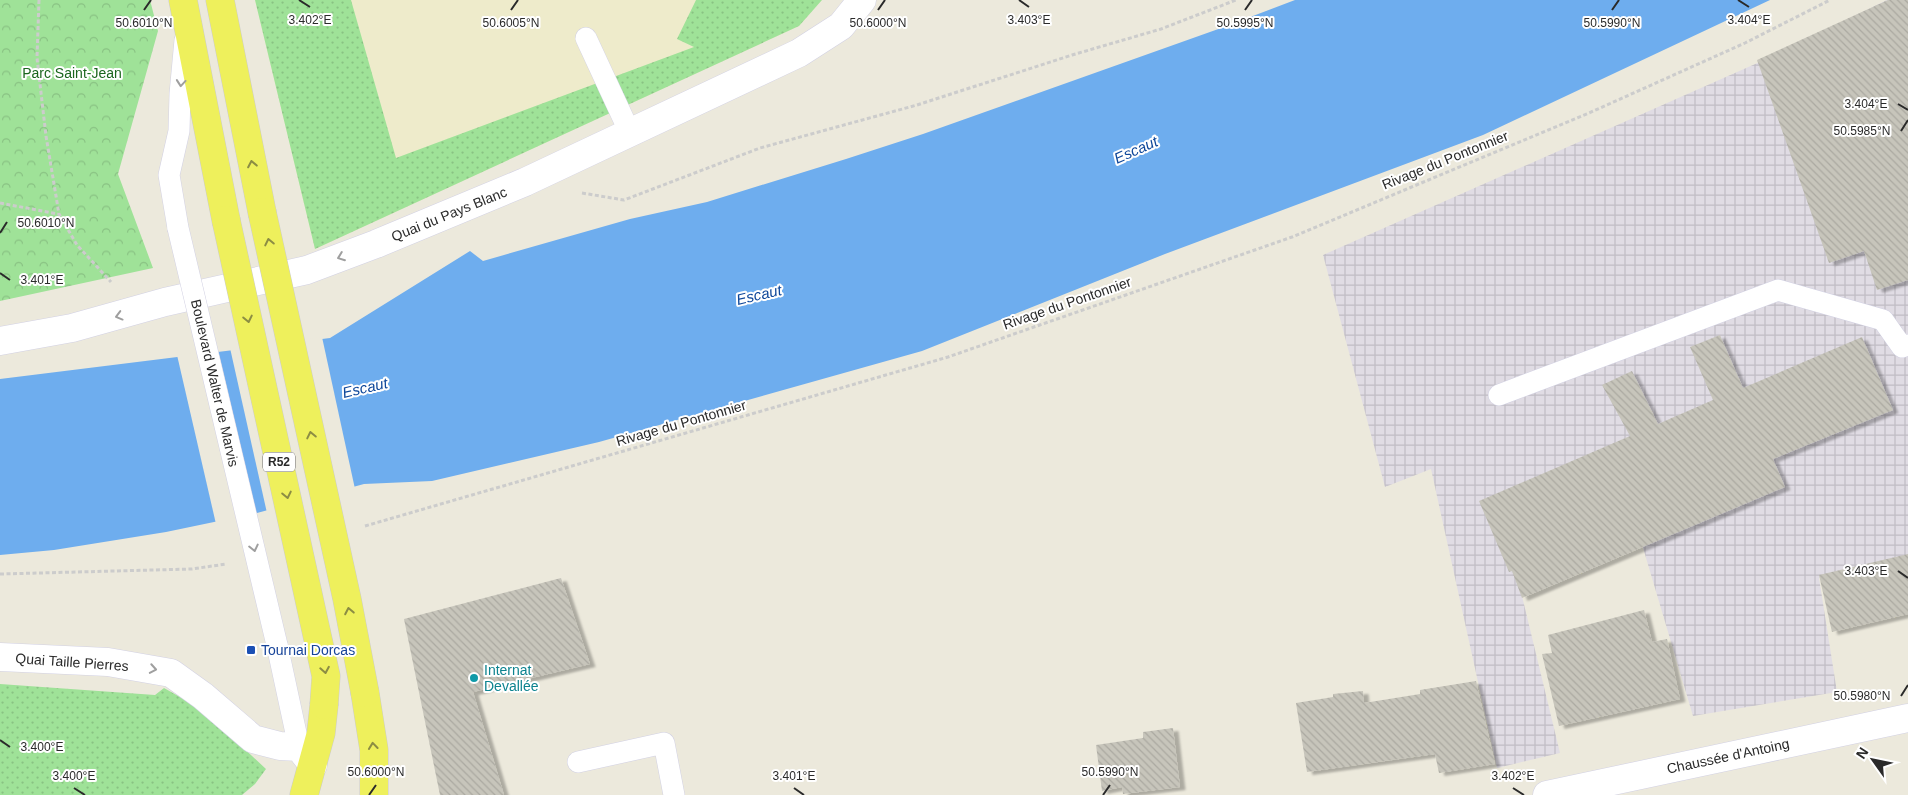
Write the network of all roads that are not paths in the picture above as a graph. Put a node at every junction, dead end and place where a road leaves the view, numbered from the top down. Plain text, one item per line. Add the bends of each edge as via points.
1 (220, 0) edge
2 (862, 0) edge
3 (185, 8) edge
4 (586, 38) dead end
5 (630, 133) junction
6 (0, 342) edge
7 (1908, 344) edge
8 (1499, 396) dead end
9 (0, 657) edge
10 (1908, 718) edge
11 (297, 753) junction
12 (578, 762) dead end
13 (304, 795) edge
14 (374, 795) edge
15 (674, 795) edge
16 (1547, 795) edge

14 -> 1 main road, R52, bridge via 374,750 347,599 262,212
2 - 5 street, Quai du Pays Blanc via 841,26 798,53
3 -> 11 lane, Boulevard Walter de Marvis, bridge via 180,130 169,175 178,228 277,645
3 -> 11 main road, Boulevard Walter de Marvis / R52, bridge via 226,220 326,676 321,733
4 - 5 lane
5 -> 6 street, Quai du Pays Blanc via 525,182 307,270 165,302 72,328
7 - 8 lane via 1902,347 1883,320 1778,290
9 -> 11 street, Quai Taille Pierres via 108,662 171,672 253,739
10 - 16 street, Chaussée d'Antoing
11 - 13 main road, R52
12 - 15 lane via 664,744

